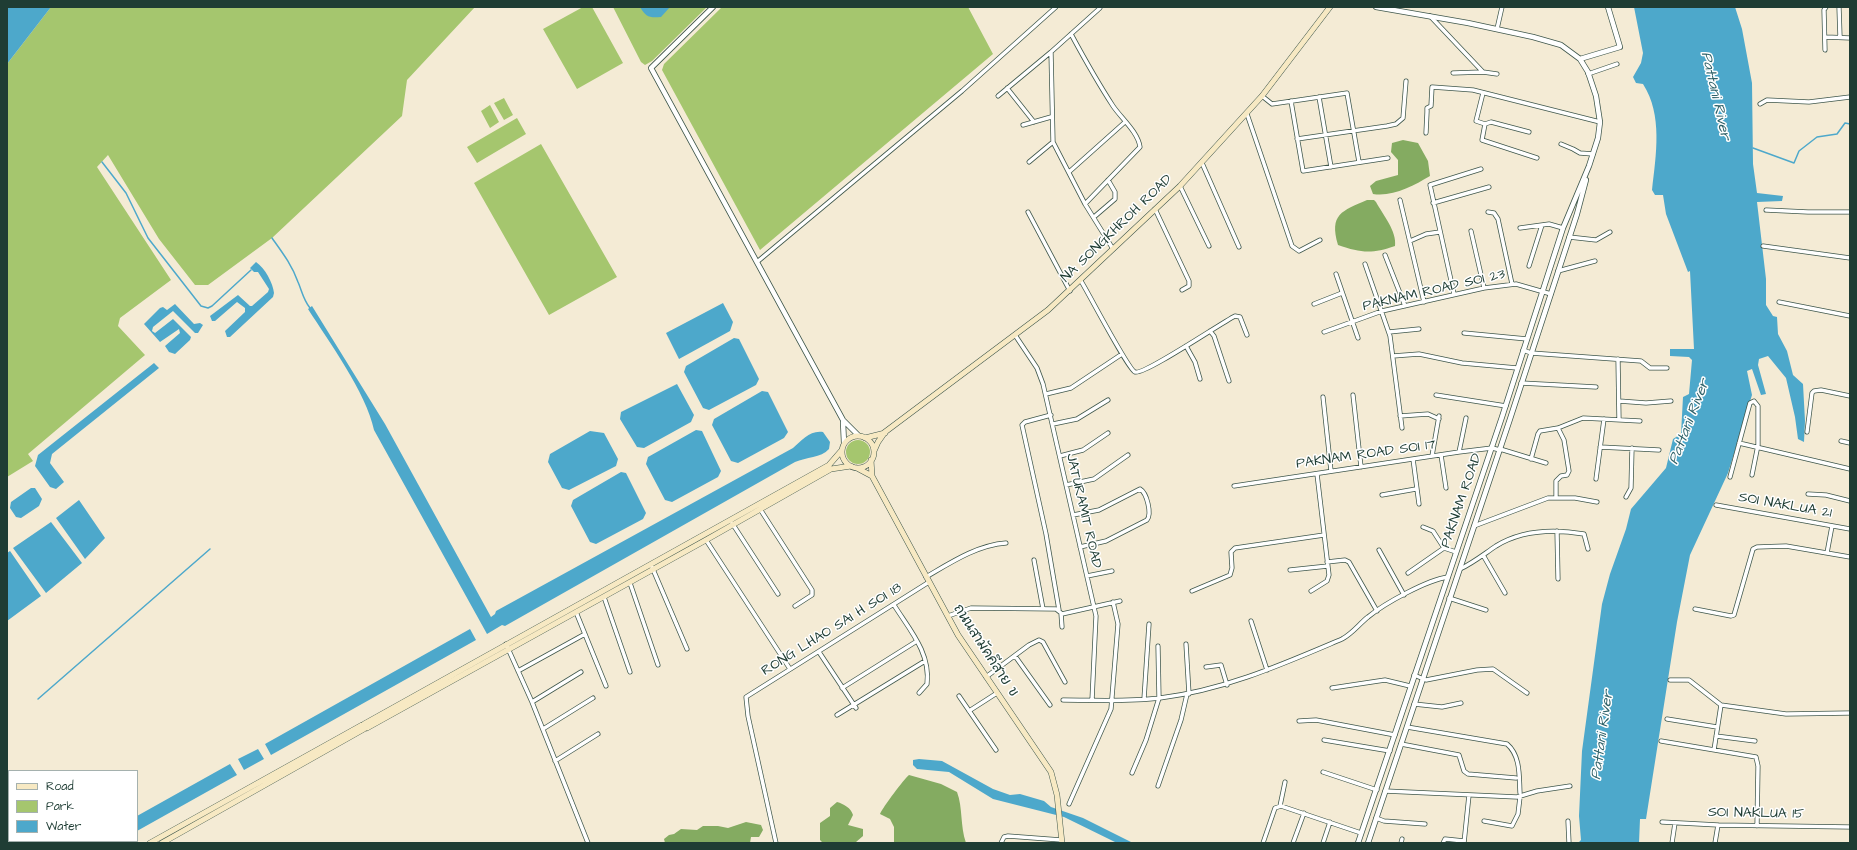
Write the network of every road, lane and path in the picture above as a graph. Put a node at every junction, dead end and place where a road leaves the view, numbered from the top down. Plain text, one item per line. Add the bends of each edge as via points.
1 (713, 7) edge
2 (1056, 7) edge
3 (1330, 7) edge
4 (1376, 7) edge
5 (1502, 7) edge
6 (1608, 7) edge
7 (1826, 7) edge
8 (1839, 7) edge
9 (1100, 8) edge
10 (1430, 16) junction
11 (1497, 29) junction
12 (1071, 34) junction
13 (1826, 37) junction
14 (1840, 37) junction
15 (1850, 38) edge
16 (1825, 50) dead end
17 (1050, 52) junction
18 (1580, 59) junction
19 (1617, 64) dead end
20 (1483, 72) junction
21 (1453, 73) dead end
22 (1497, 74) dead end
23 (1588, 74) junction
24 (1406, 80) dead end
25 (1007, 88) junction
26 (1483, 93) junction
27 (998, 96) dead end
28 (1262, 96) junction
29 (1319, 97) junction
30 (1850, 97) edge
31 (1291, 101) junction
32 (1760, 104) dead end
33 (1247, 114) junction
34 (1051, 117) junction
35 (1034, 122) junction
36 (1125, 122) junction
37 (1600, 122) junction
38 (1484, 124) junction
39 (1023, 125) dead end
40 (1354, 131) junction
41 (1529, 132) dead end
42 (1426, 133) dead end
43 (1326, 135) junction
44 (1297, 139) junction
45 (1053, 142) junction
46 (1561, 144) dead end
47 (1593, 154) junction
48 (1388, 158) dead end
49 (1538, 158) dead end
50 (1029, 162) dead end
51 (1359, 162) junction
52 (1202, 163) junction
53 (1589, 166) junction
54 (1331, 167) junction
55 (1481, 169) dead end
56 (1069, 172) junction
57 (1108, 180) junction
58 (1180, 186) junction
59 (1489, 187) dead end
60 (1400, 200) dead end
61 (1433, 203) junction
62 (1085, 204) junction
63 (1155, 209) junction
64 (1766, 210) dead end
65 (1028, 212) dead end
66 (1488, 212) dead end
67 (1850, 212) edge
68 (1094, 217) junction
69 (1542, 225) junction
70 (1520, 228) dead end
71 (1563, 228) junction
72 (1440, 232) junction
73 (1471, 232) dead end
74 (1610, 232) dead end
75 (1569, 237) junction
76 (1320, 240) dead end
77 (1410, 241) junction
78 (1209, 246) dead end
79 (1764, 246) dead end
80 (1239, 247) dead end
81 (1113, 249) junction
82 (1385, 255) dead end
83 (1850, 258) edge
84 (1594, 261) dead end
85 (757, 262) junction
86 (1365, 264) dead end
87 (1529, 266) dead end
88 (1558, 272) junction
89 (1336, 274) dead end
90 (1081, 281) junction
91 (1512, 284) junction
92 (1484, 288) junction
93 (1182, 290) dead end
94 (1070, 291) junction
95 (1543, 292) junction
96 (1342, 293) junction
97 (1454, 294) junction
98 (1550, 294) junction
99 (1424, 302) junction
100 (1779, 302) dead end
101 (1314, 304) dead end
102 (1405, 306) junction
103 (1382, 311) junction
104 (1850, 316) edge
105 (1352, 322) junction
106 (1418, 329) dead end
107 (1210, 331) junction
108 (1324, 332) dead end
109 (1389, 332) junction
110 (1464, 333) dead end
111 (1016, 335) junction
112 (1247, 335) dead end
113 (1358, 338) dead end
114 (1527, 340) junction
115 (1186, 346) junction
116 (1523, 350) junction
117 (1531, 353) junction
118 (1122, 354) junction
119 (1393, 356) junction
120 (1618, 359) junction
121 (1517, 368) junction
122 (1667, 368) dead end
123 (1200, 379) dead end
124 (1229, 381) dead end
125 (1521, 383) junction
126 (1596, 387) dead end
127 (1046, 394) junction
128 (1354, 395) dead end
129 (1436, 396) dead end
130 (1850, 396) edge
131 (1323, 397) dead end
132 (1108, 400) dead end
133 (1618, 401) junction
134 (1671, 401) dead end
135 (1506, 406) junction
136 (1051, 415) junction
137 (1400, 416) junction
138 (1466, 418) dead end
139 (1604, 419) junction
140 (843, 420) junction
141 (1619, 420) junction
142 (1640, 421) dead end
143 (1053, 424) junction
144 (1402, 428) dead end
145 (1558, 428) junction
146 (885, 432) junction
147 (1807, 432) dead end
148 (1108, 433) dead end
149 (859, 436) junction
150 (865, 438) junction
151 (1841, 441) dead end
152 (844, 443) junction
153 (1739, 443) junction
154 (1850, 443) edge
155 (1600, 447) junction
156 (1492, 448) junction
157 (1632, 448) junction
158 (1758, 448) junction
159 (1500, 449) junction
160 (842, 450) junction
161 (1658, 450) dead end
162 (874, 451) junction
163 (1458, 452) junction
164 (1128, 455) dead end
165 (1441, 455) junction
166 (1060, 456) junction
167 (1432, 456) junction
168 (1412, 459) junction
169 (1531, 459) junction
170 (871, 460) junction
171 (1546, 463) dead end
172 (853, 467) junction
173 (1361, 467) junction
174 (1850, 468) edge
175 (1331, 471) junction
176 (1316, 474) junction
177 (1752, 475) dead end
178 (872, 476) junction
179 (1730, 477) dead end
180 (1596, 479) dead end
181 (1066, 485) junction
182 (1234, 486) dead end
183 (1446, 488) dead end
184 (1416, 489) junction
185 (1808, 494) dead end
186 (1382, 495) dead end
187 (1556, 497) junction
188 (1626, 497) dead end
189 (1850, 501) edge
190 (1597, 502) dead end
191 (1419, 504) dead end
192 (1716, 506) dead end
193 (760, 509) junction
194 (1073, 514) junction
195 (730, 520) junction
196 (734, 525) junction
197 (1474, 526) junction
198 (1832, 526) junction
199 (1423, 527) dead end
200 (1850, 529) edge
201 (1558, 531) junction
202 (1324, 535) junction
203 (706, 540) junction
204 (1006, 543) dead end
205 (1080, 546) junction
206 (1458, 546) junction
207 (1444, 548) junction
208 (1466, 549) junction
209 (1588, 549) dead end
210 (1379, 550) dead end
211 (1456, 552) junction
212 (1827, 552) junction
213 (1483, 555) junction
214 (1850, 557) edge
215 (1034, 560) dead end
216 (650, 564) junction
217 (1328, 564) junction
218 (654, 569) junction
219 (1112, 570) dead end
220 (1290, 570) dead end
221 (1459, 570) junction
222 (1408, 573) dead end
223 (1087, 576) junction
224 (1448, 577) junction
225 (1558, 579) dead end
226 (927, 580) junction
227 (630, 583) junction
228 (1192, 591) dead end
229 (1312, 591) dead end
230 (1505, 592) dead end
231 (778, 594) dead end
232 (1404, 595) junction
233 (604, 597) junction
234 (1449, 598) junction
235 (1120, 600) dead end
236 (1113, 602) junction
237 (894, 605) junction
238 (795, 606) dead end
239 (1093, 607) junction
240 (1043, 609) junction
241 (1695, 609) dead end
242 (1486, 610) dead end
243 (1377, 611) junction
244 (576, 612) junction
245 (1060, 612) junction
246 (948, 616) junction
247 (1251, 621) dead end
248 (1149, 624) dead end
249 (1062, 627) dead end
250 (585, 634) junction
251 (917, 641) junction
252 (1186, 644) dead end
253 (1158, 646) dead end
254 (507, 647) junction
255 (687, 649) dead end
256 (819, 652) junction
257 (1015, 656) junction
258 (925, 661) junction
259 (658, 665) dead end
260 (1206, 667) dead end
261 (790, 669) junction
262 (1267, 670) junction
263 (518, 671) junction
264 (582, 672) dead end
265 (630, 672) dead end
266 (1414, 675) junction
267 (986, 677) junction
268 (1423, 679) junction
269 (1670, 680) dead end
270 (1065, 682) dead end
271 (1227, 685) junction
272 (606, 686) dead end
273 (1410, 686) junction
274 (842, 688) junction
275 (1332, 688) dead end
276 (919, 693) dead end
277 (997, 693) junction
278 (1527, 693) dead end
279 (1188, 694) junction
280 (959, 696) dead end
281 (593, 698) dead end
282 (1159, 698) junction
283 (1144, 699) junction
284 (1062, 700) dead end
285 (1092, 700) junction
286 (1112, 700) junction
287 (532, 702) junction
288 (1461, 703) dead end
289 (1414, 704) junction
290 (853, 705) junction
291 (1721, 705) junction
292 (1050, 706) dead end
293 (856, 708) dead end
294 (969, 711) junction
295 (1850, 713) edge
296 (837, 715) dead end
297 (1400, 718) junction
298 (1667, 719) dead end
299 (1409, 720) junction
300 (1299, 721) dead end
301 (364, 726) junction
302 (1407, 727) junction
303 (1717, 727) junction
304 (543, 729) junction
305 (598, 734) dead end
306 (1395, 735) junction
307 (1716, 736) junction
308 (1324, 740) dead end
309 (1661, 741) dead end
310 (1754, 741) dead end
311 (1401, 744) junction
312 (996, 750) dead end
313 (1714, 750) junction
314 (1390, 751) junction
315 (555, 761) junction
316 (1323, 772) dead end
317 (1132, 773) dead end
318 (1516, 778) dead end
319 (1285, 782) dead end
320 (1158, 786) dead end
321 (1570, 786) dead end
322 (1377, 790) junction
323 (1385, 791) junction
324 (1469, 795) junction
325 (1520, 795) junction
326 (1069, 804) dead end
327 (1280, 806) junction
328 (1304, 813) junction
329 (1376, 818) junction
330 (1484, 821) dead end
331 (1568, 821) dead end
332 (1330, 822) junction
333 (1662, 822) dead end
334 (1675, 823) junction
335 (1425, 824) dead end
336 (1718, 825) junction
337 (1757, 826) junction
338 (1850, 827) edge
339 (1361, 833) junction
340 (1061, 841) edge
341 (1464, 842) edge
342 (150, 843) edge
343 (162, 843) edge
344 (588, 843) edge
345 (776, 843) edge
346 (1001, 843) edge
347 (1263, 843) edge
348 (1293, 843) edge
349 (1323, 843) edge
350 (1358, 843) edge
351 (1368, 843) edge
352 (1443, 843) edge
353 (1569, 843) edge
354 (1672, 843) edge
355 (1715, 843) edge

1 - 85 street via 651,68
2 - 85 street via 962,91
3 - 28 main road, NA SONGKHROH ROAD
4 - 10 street, PAKNAM ROAD
5 - 11 street
6 - 18 street via 1620,47
7 - 13 street
8 - 14 street
9 - 12 street
10 - 11 street, PAKNAM ROAD
10 - 20 street
11 - 18 street, PAKNAM ROAD via 1554,43 1568,49
12 - 17 street
12 - 36 street via 1099,84
13 - 14 street
13 - 16 street
14 - 15 street
17 - 25 street
17 - 34 street
18 - 23 street, PAKNAM ROAD
19 - 23 street
20 - 21 street
20 - 22 street
23 - 37 street, PAKNAM ROAD via 1596,96
24 - 40 street via 1403,118 1400,122
25 - 27 street
25 - 35 street
26 - 37 street
26 - 38 street via 1476,121
26 - 42 street via 1432,87 1431,106 1427,108
28 - 31 street via 1272,104
28 - 33 main road, NA SONGKHROH ROAD
29 - 31 street
29 - 40 street via 1347,93
29 - 43 street
30 - 32 street via 1809,102 1767,100
31 - 44 street
33 - 52 main road, NA SONGKHROH ROAD
33 - 76 street via 1292,246 1299,251
34 - 35 street
34 - 45 street
35 - 39 street
36 - 56 street
36 - 57 street via 1140,147
37 - 47 street, PAKNAM ROAD
38 - 41 street via 1491,122
38 - 49 street via 1482,140
40 - 43 street
40 - 51 street
43 - 44 street
43 - 54 street
44 - 54 street via 1303,171
45 - 50 street
45 - 56 street
46 - 47 street via 1573,148 1580,154
47 - 53 street, PAKNAM ROAD
48 - 51 street
51 - 54 street
52 - 58 main road, NA SONGKHROH ROAD
52 - 80 street
53 - 71 street, PAKNAM ROAD
53 - 75 street, PAKNAM ROAD
55 - 61 street via 1431,184
56 - 62 street
57 - 62 street
57 - 68 street via 1115,192 1114,199
58 - 63 main road, NA SONGKHROH ROAD
58 - 78 street
59 - 61 street
60 - 77 street
61 - 72 street
62 - 68 street
63 - 81 main road, NA SONGKHROH ROAD
63 - 93 street via 1188,281 1189,286
64 - 67 street
65 - 94 street
66 - 91 street via 1494,213 1498,219
68 - 81 street
69 - 70 street
69 - 71 street
69 - 87 street
71 - 95 street, PAKNAM ROAD
72 - 77 street via 1426,234
72 - 97 street
73 - 92 street
74 - 75 street via 1596,240
75 - 88 street, PAKNAM ROAD
77 - 99 street
79 - 83 street
81 - 90 main road, NA SONGKHROH ROAD
82 - 102 street
84 - 88 street
85 - 140 street
86 - 103 street
88 - 98 street, PAKNAM ROAD
89 - 96 street
90 - 94 main road, NA SONGKHROH ROAD
90 - 118 street
91 - 92 street, PAKNAM ROAD SOI 23
91 - 95 street, PAKNAM ROAD SOI 23
92 - 97 street, PAKNAM ROAD SOI 23
94 - 111 main road, NA SONGKHROH ROAD
95 - 98 street, PAKNAM ROAD SOI 23
95 - 114 street, PAKNAM ROAD
96 - 101 street
96 - 105 street
97 - 99 street, PAKNAM ROAD SOI 23
98 - 117 street, PAKNAM ROAD
99 - 102 street, PAKNAM ROAD SOI 23
100 - 104 street
102 - 103 street, PAKNAM ROAD SOI 23
103 - 105 street, PAKNAM ROAD SOI 23
103 - 109 street
105 - 108 street, PAKNAM ROAD SOI 23
105 - 113 street
106 - 109 street
107 - 112 street via 1239,316
107 - 115 street
107 - 124 street via 1215,338
109 - 119 street
110 - 114 street
111 - 127 street, JATURAMIT ROAD via 1041,376
111 - 146 main road, NA SONGKHROH ROAD
114 - 116 street, PAKNAM ROAD
115 - 118 street via 1139,373 1131,369
115 - 123 street via 1195,362
116 - 117 street
116 - 121 street, PAKNAM ROAD
117 - 120 street
117 - 125 street, PAKNAM ROAD
118 - 127 street via 1071,388
119 - 121 street via 1419,354 1462,363
119 - 137 street
120 - 122 street via 1641,361 1650,368
120 - 133 street
121 - 135 street, PAKNAM ROAD
125 - 126 street
125 - 159 street, PAKNAM ROAD
127 - 136 street, JATURAMIT ROAD
128 - 173 street
129 - 135 street
130 - 147 street via 1814,391
131 - 175 street
132 - 143 street via 1077,419
133 - 134 street
133 - 141 street
135 - 156 street, PAKNAM ROAD
136 - 143 street, JATURAMIT ROAD
136 - 245 street via 1022,424
137 - 144 street
137 - 167 street via 1428,414 1439,417
138 - 163 street
139 - 141 street
139 - 145 street via 1583,418
139 - 155 street
140 - 149 street
140 - 152 street
141 - 142 street
143 - 166 street, JATURAMIT ROAD
145 - 169 street via 1540,431
145 - 187 street via 1564,440 1569,471 1556,482
146 - 150 main road, NA SONGKHROH ROAD
146 - 162 main road, NA SONGKHROH ROAD
148 - 166 street via 1083,450
149 - 150 main road
149 - 152 main road
150 - 162 main road via 871,443
151 - 154 street
152 - 160 main road
153 - 158 street
153 - 158 street via 1750,403 1754,402 1758,406
153 - 179 street
155 - 157 street
155 - 180 street
156 - 159 street, PAKNAM ROAD SOI 17
156 - 163 street, PAKNAM ROAD SOI 17
156 - 206 street, PAKNAM ROAD
157 - 161 street
157 - 188 street via 1631,488
158 - 174 street
158 - 177 street
159 - 169 street, PAKNAM ROAD SOI 17
159 - 197 street, PAKNAM ROAD
160 - 172 main road via 844,460
160 - 195 main road via 828,465
162 - 170 main road
163 - 165 street, PAKNAM ROAD SOI 17
164 - 181 street via 1094,479
165 - 167 street, PAKNAM ROAD SOI 17
165 - 183 street
166 - 181 street, JATURAMIT ROAD
167 - 168 street, PAKNAM ROAD SOI 17
168 - 173 street, PAKNAM ROAD SOI 17
168 - 184 street
169 - 171 street, PAKNAM ROAD SOI 17
170 - 172 main road via 864,466
170 - 178 main road, ถนนสามัคคีสาย ข
172 - 178 main road
172 - 193 main road via 831,469
173 - 175 street, PAKNAM ROAD SOI 17
175 - 176 street, PAKNAM ROAD SOI 17
176 - 182 street, PAKNAM ROAD SOI 17
176 - 202 street
178 - 226 main road, ถนนสามัคคีสาย ข
181 - 194 street, JATURAMIT ROAD
184 - 186 street
184 - 191 street
185 - 189 street
187 - 190 street
187 - 197 street
192 - 198 street, SOI NAKLUA 21
193 - 196 main road
193 - 238 street via 812,590 812,595
194 - 205 street, JATURAMIT ROAD
194 - 205 street via 1098,510 1140,490 1143,492 1150,516 1106,541
195 - 196 street
195 - 216 main road
196 - 203 main road
196 - 231 street
197 - 208 street, PAKNAM ROAD
198 - 200 street, SOI NAKLUA 21
198 - 212 street
199 - 207 street via 1433,531
201 - 209 street via 1584,534
201 - 213 street via 1520,536 1503,542
201 - 225 street
202 - 217 street
202 - 228 street via 1235,548 1231,552 1230,574
203 - 218 main road
203 - 261 street
204 - 226 street, RONG LHAO SAI H SOI 18 via 975,551 950,563
205 - 223 street, JATURAMIT ROAD
206 - 208 street
206 - 211 street, PAKNAM ROAD
207 - 211 street
207 - 222 street
208 - 221 street, PAKNAM ROAD
210 - 232 street
211 - 224 street, PAKNAM ROAD
212 - 214 street
212 - 241 street via 1786,546 1757,547 1754,549 1734,615
213 - 221 street
213 - 230 street
215 - 240 street
216 - 218 street
216 - 254 main road
217 - 220 street
217 - 229 street via 1328,580
217 - 243 street via 1345,560 1349,562
218 - 227 main road
218 - 255 street
219 - 223 street
221 - 234 street, PAKNAM ROAD
223 - 239 street, JATURAMIT ROAD
224 - 232 street via 1430,581
224 - 266 street, PAKNAM ROAD
226 - 237 street, RONG LHAO SAI H SOI 18
226 - 246 main road, ถนนสามัคคีสาย ข
227 - 233 main road
227 - 259 street
232 - 243 street
233 - 244 main road
233 - 265 street
234 - 242 street
234 - 268 street, PAKNAM ROAD
235 - 236 street
236 - 239 street
236 - 286 street via 1118,624
237 - 251 street
237 - 256 street, RONG LHAO SAI H SOI 18
239 - 245 street
239 - 285 street, JATURAMIT ROAD via 1097,622
240 - 245 street
240 - 246 street via 971,608
243 - 262 street via 1342,639
244 - 250 street
244 - 254 main road
245 - 249 street
246 - 267 main road, ถนนสามัคคีสาย ข
247 - 262 street
248 - 283 street
250 - 263 street
250 - 272 street
251 - 258 street
251 - 274 street
252 - 279 street
253 - 282 street
254 - 263 street
254 - 301 main road
256 - 261 street, RONG LHAO SAI H SOI 18
256 - 274 street
257 - 267 street
257 - 270 street via 1036,640 1041,641
257 - 292 street
258 - 276 street via 927,684
258 - 290 street
260 - 271 street via 1222,665
261 - 345 street, RONG LHAO SAI H SOI 18 via 746,697
262 - 271 street
263 - 287 street
264 - 287 street
266 - 268 street
266 - 273 street, PAKNAM ROAD
267 - 277 main road, ถนนสามัคคีสาย ข
268 - 278 street via 1493,669
268 - 289 street, PAKNAM ROAD
269 - 291 street via 1689,680
271 - 279 street
273 - 275 street via 1385,680
273 - 297 street, PAKNAM ROAD
274 - 290 street
277 - 294 street
277 - 340 main road, ถนนสามัคคีสาย ข via 1050,772 1055,785
279 - 282 street
279 - 320 street
280 - 294 street
281 - 304 street
282 - 283 street
282 - 317 street
283 - 286 street
284 - 285 street
285 - 286 street
286 - 326 street via 1109,715
287 - 304 street
288 - 289 street via 1442,708
289 - 299 street, PAKNAM ROAD
290 - 293 street
290 - 296 street
291 - 295 street via 1786,714
291 - 303 street
294 - 312 street
297 - 299 street
297 - 306 street, PAKNAM ROAD
298 - 303 street
299 - 302 street, PAKNAM ROAD
300 - 306 street via 1316,720
301 - 342 main road
301 - 343 main road
302 - 311 street, PAKNAM ROAD
302 - 325 street via 1507,744 1517,762
303 - 307 street
304 - 315 street
305 - 315 street
306 - 314 street, PAKNAM ROAD
307 - 310 street
307 - 313 street
308 - 314 street
309 - 313 street
311 - 318 street via 1459,755 1466,774
311 - 323 street, PAKNAM ROAD
313 - 337 street via 1758,759
314 - 322 street, PAKNAM ROAD
315 - 344 street
316 - 322 street
319 - 327 street
321 - 325 street
322 - 339 street, PAKNAM ROAD
323 - 324 street
323 - 329 street, PAKNAM ROAD
324 - 325 street
324 - 341 street
325 - 330 street via 1518,814 1512,826
327 - 328 street
327 - 347 street via 1275,808
328 - 332 street
328 - 348 street
329 - 335 street
329 - 351 street, PAKNAM ROAD
331 - 353 street
332 - 339 street
332 - 349 street
333 - 334 street, SOI NAKLUA 15
334 - 336 street, SOI NAKLUA 15
334 - 354 street
336 - 337 street, SOI NAKLUA 15
336 - 355 street
337 - 338 street, SOI NAKLUA 15
339 - 350 street, PAKNAM ROAD
340 - 346 street via 1008,836 1004,837
341 - 352 street via 1445,839

